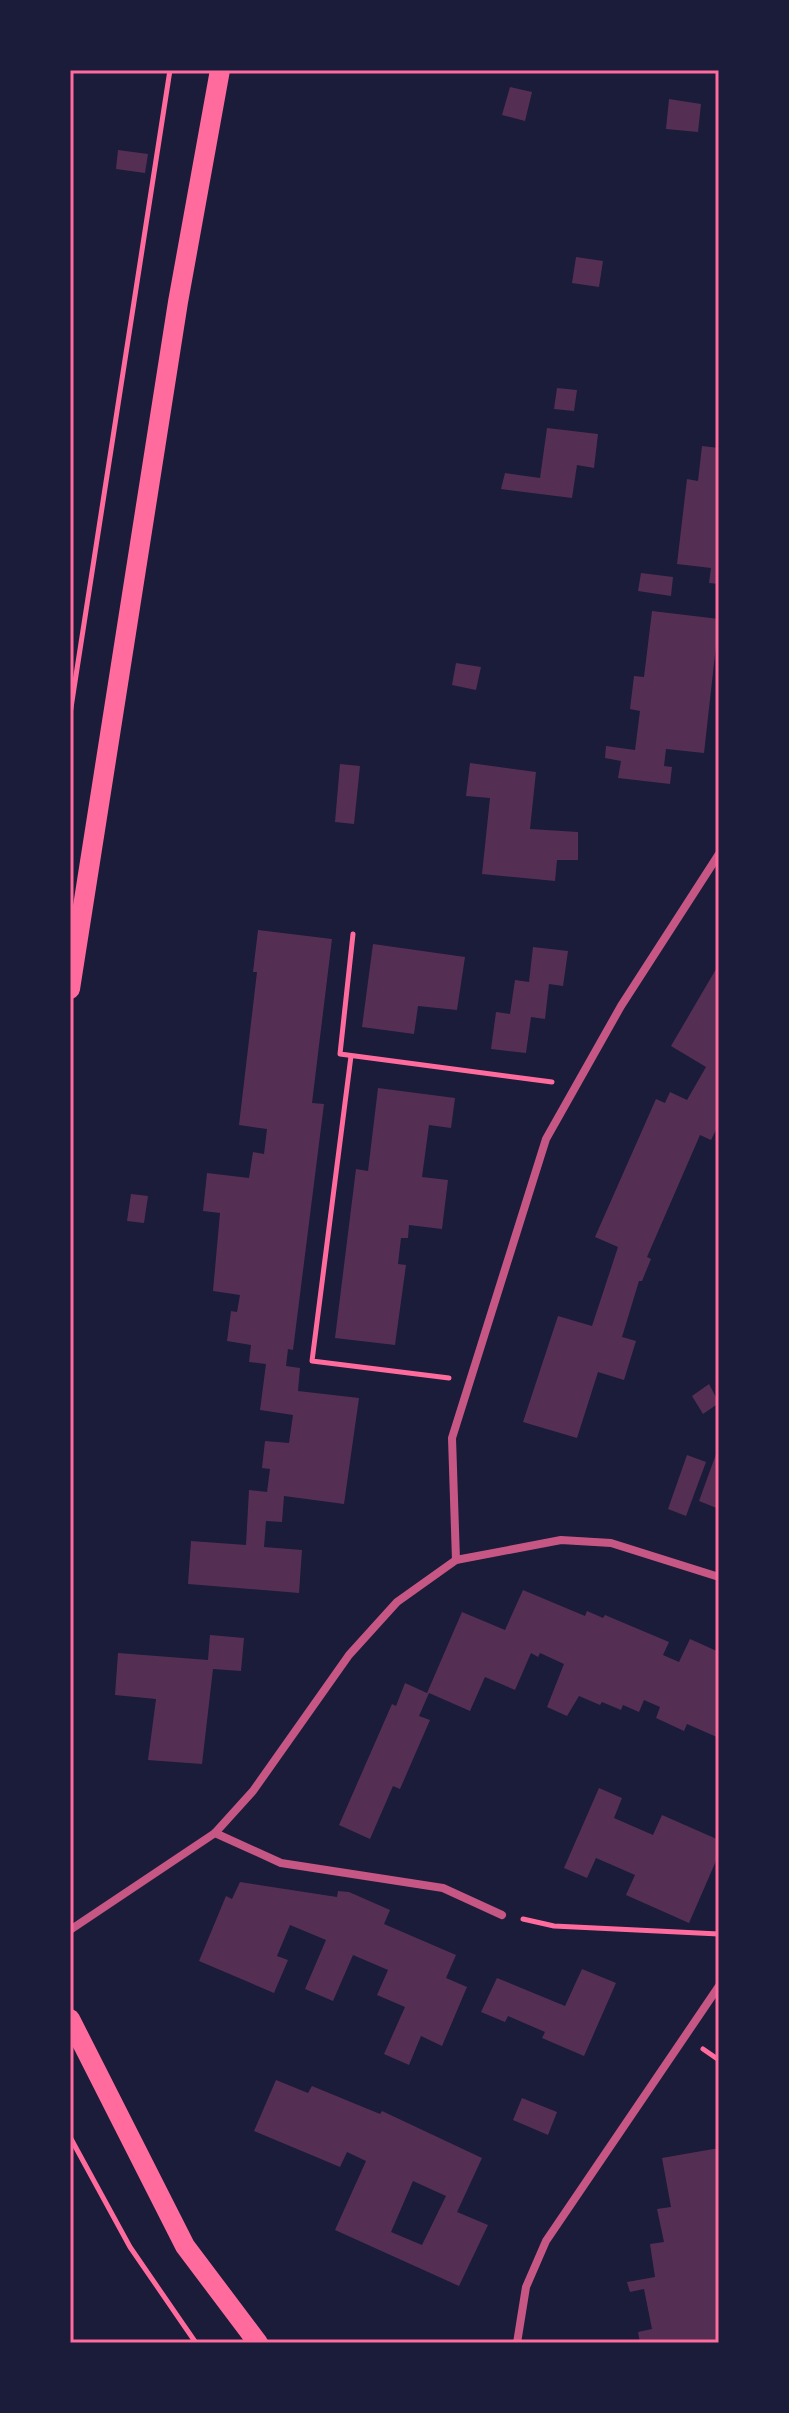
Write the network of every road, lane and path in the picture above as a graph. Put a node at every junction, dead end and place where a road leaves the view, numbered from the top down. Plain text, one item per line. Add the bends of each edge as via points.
1 (170, 70) edge
2 (220, 70) edge
3 (70, 714) edge
4 (719, 854) edge
5 (353, 934) dead end
6 (70, 989) edge
7 (351, 1056) junction
8 (577, 1085) junction
9 (470, 1380) junction
10 (456, 1560) junction
11 (719, 1577) edge
12 (215, 1833) junction
13 (502, 1915) joint
14 (70, 1930) edge
15 (719, 1934) edge
16 (719, 1986) edge
17 (70, 2019) edge
18 (70, 2137) edge
19 (196, 2343) edge
20 (258, 2343) edge
21 (517, 2343) edge

1 - 3 path
2 - 6 main road via 178,302
4 - 8 street
5 - 7 path via 340,1054
7 - 8 path
7 - 9 path via 312,1361
8 - 9 street via 546,1139
9 - 10 street via 452,1438
10 - 11 street via 561,1540 611,1543
10 - 12 street via 397,1602 349,1655 253,1791
12 - 13 street via 281,1863 443,1888
12 - 14 street
13 - 15 path via 554,1926
16 - 21 street via 546,2241 526,2287
17 - 20 main road via 185,2246
18 - 19 path via 130,2247

